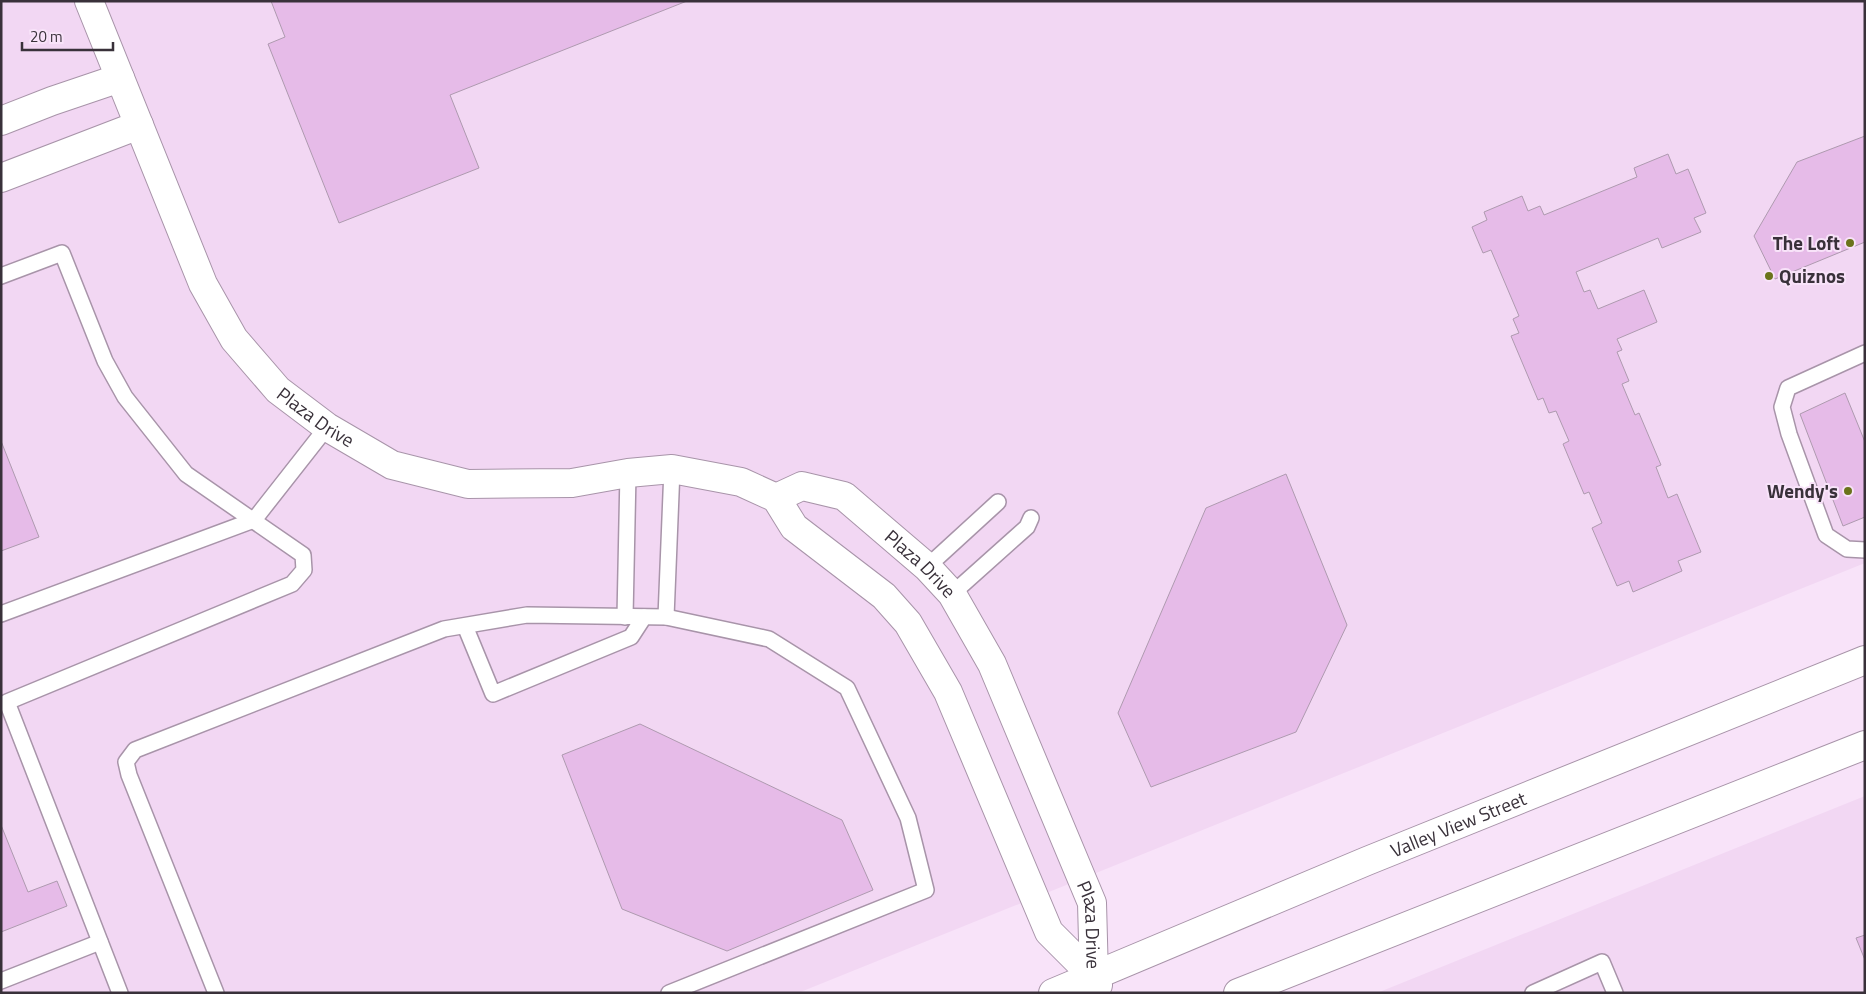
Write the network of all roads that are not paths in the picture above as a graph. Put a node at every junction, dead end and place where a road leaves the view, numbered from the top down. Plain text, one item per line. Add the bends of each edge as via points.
1 (89, 1) edge
2 (120, 78) junction
3 (1, 121) edge
4 (139, 125) junction
5 (1, 178) edge
6 (1, 276) edge
7 (1865, 353) edge
8 (327, 427) junction
9 (672, 470) junction
10 (628, 473) junction
11 (776, 498) junction
12 (998, 502) dead end
13 (1032, 518) dead end
14 (254, 520) junction
15 (1865, 550) edge
16 (927, 567) junction
17 (952, 594) junction
18 (1, 614) edge
19 (625, 617) junction
20 (644, 617) junction
21 (666, 617) junction
22 (464, 626) junction
23 (1865, 660) edge
24 (1865, 745) edge
25 (100, 942) junction
26 (1, 981) edge
27 (1097, 985) edge
28 (120, 993) edge
29 (216, 993) edge
30 (669, 993) edge
31 (1052, 993) edge
32 (1238, 993) edge
33 (1533, 993) edge
34 (1615, 993) edge

1 - 2 street, Plaza Drive
2 - 3 street
2 - 4 street, Plaza Drive
4 - 5 street
4 - 8 street, Plaza Drive via 203,284 234,339 278,390
6 - 14 lane via 62,253 106,361 125,397 186,474
7 - 15 lane via 1788,388 1782,407 1826,535 1847,549
8 - 10 street, Plaza Drive via 392,464 468,484 572,483
8 - 14 lane
9 - 10 street, Plaza Drive
9 - 11 street, Plaza Drive via 742,482
9 - 21 lane
10 - 19 lane
11 - 16 street, Plaza Drive via 802,486 844,496
11 - 27 street, Plaza Drive via 794,527 884,596 908,623 948,692 1049,932
12 - 16 lane
13 - 17 lane via 1018,535
14 - 18 lane
14 - 25 lane via 303,555 304,570 292,584 7,702
16 - 17 street, Plaza Drive
17 - 27 street, Plaza Drive via 992,664 1092,903
19 - 20 lane
19 - 22 lane via 527,615
20 - 21 lane
20 - 22 lane via 631,637 493,694
21 - 30 lane via 769,639 847,688 908,818 926,890
22 - 29 lane via 444,630 134,750 126,762 129,775
23 - 27 street, Valley View Street via 1367,861
24 - 32 street
25 - 26 lane
25 - 28 lane
27 - 31 street, Valley View Street
33 - 34 lane via 1602,962

